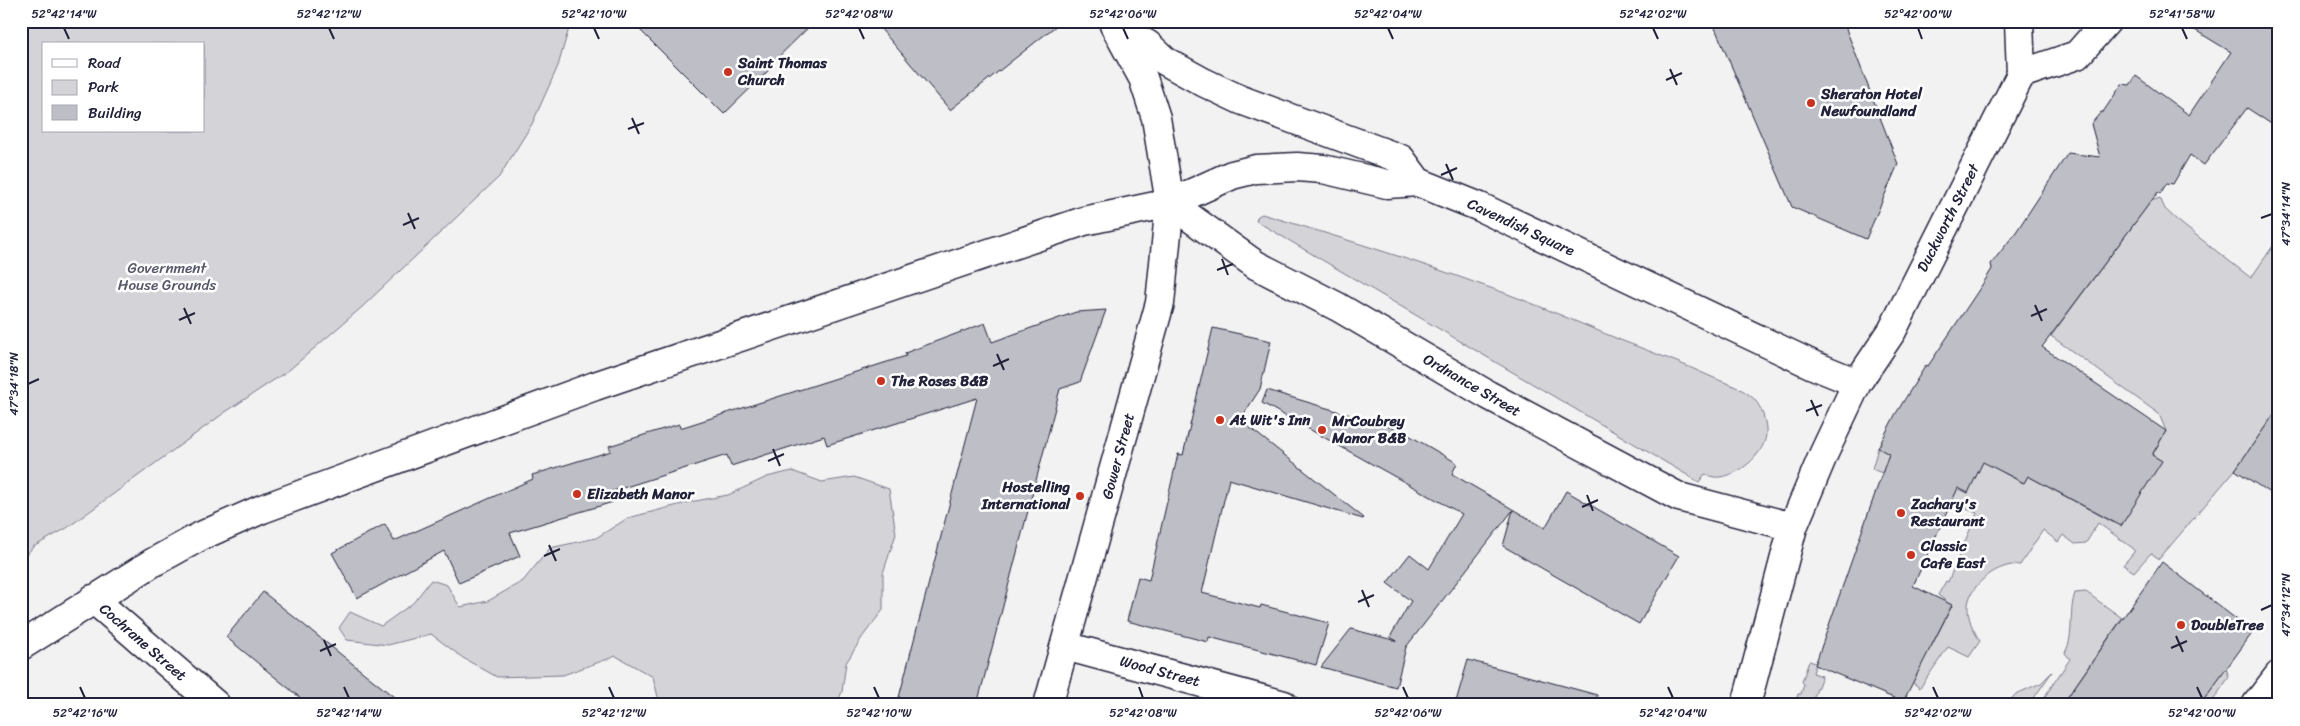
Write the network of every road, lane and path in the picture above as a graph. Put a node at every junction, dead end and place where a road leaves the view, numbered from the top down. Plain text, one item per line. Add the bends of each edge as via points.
1 (2019, 21) edge
2 (2107, 21) edge
3 (1113, 24) edge
4 (2021, 74) junction
5 (1418, 182) junction
6 (1170, 203) junction
7 (1857, 383) junction
8 (1793, 527) junction
9 (93, 599) junction
10 (21, 646) edge
11 (1065, 646) junction
12 (2279, 675) edge
13 (216, 705) edge
14 (1048, 705) edge
15 (1284, 705) edge
16 (1746, 705) edge
17 (2256, 705) edge

1 - 4 main road
2 - 4 main road via 2077,55
3 - 5 main road via 1148,45 1166,61 1226,93 1401,159
3 - 6 main road, Gower Street via 1142,78 1156,118
4 - 7 main road, Duckworth Street via 1892,331
5 - 6 main road, Cavendish Square via 1387,184 1323,169 1256,169 1232,175
5 - 7 main road, Cavendish Square via 1480,207
6 - 8 main road, Ordnance Street via 1256,265 1338,307 1488,395 1679,497
6 - 9 main road, Cavendish Square via 1077,224 595,386 262,509 201,536
6 - 11 main road, Gower Street via 1160,303
7 - 8 main road, Duckworth Street
8 - 16 main road, Duckworth Street
9 - 10 main road, Cavendish Square
9 - 13 main road, Cochrane Street
11 - 14 main road, Gower Street
11 - 15 main road, Wood Street
12 - 17 main road

